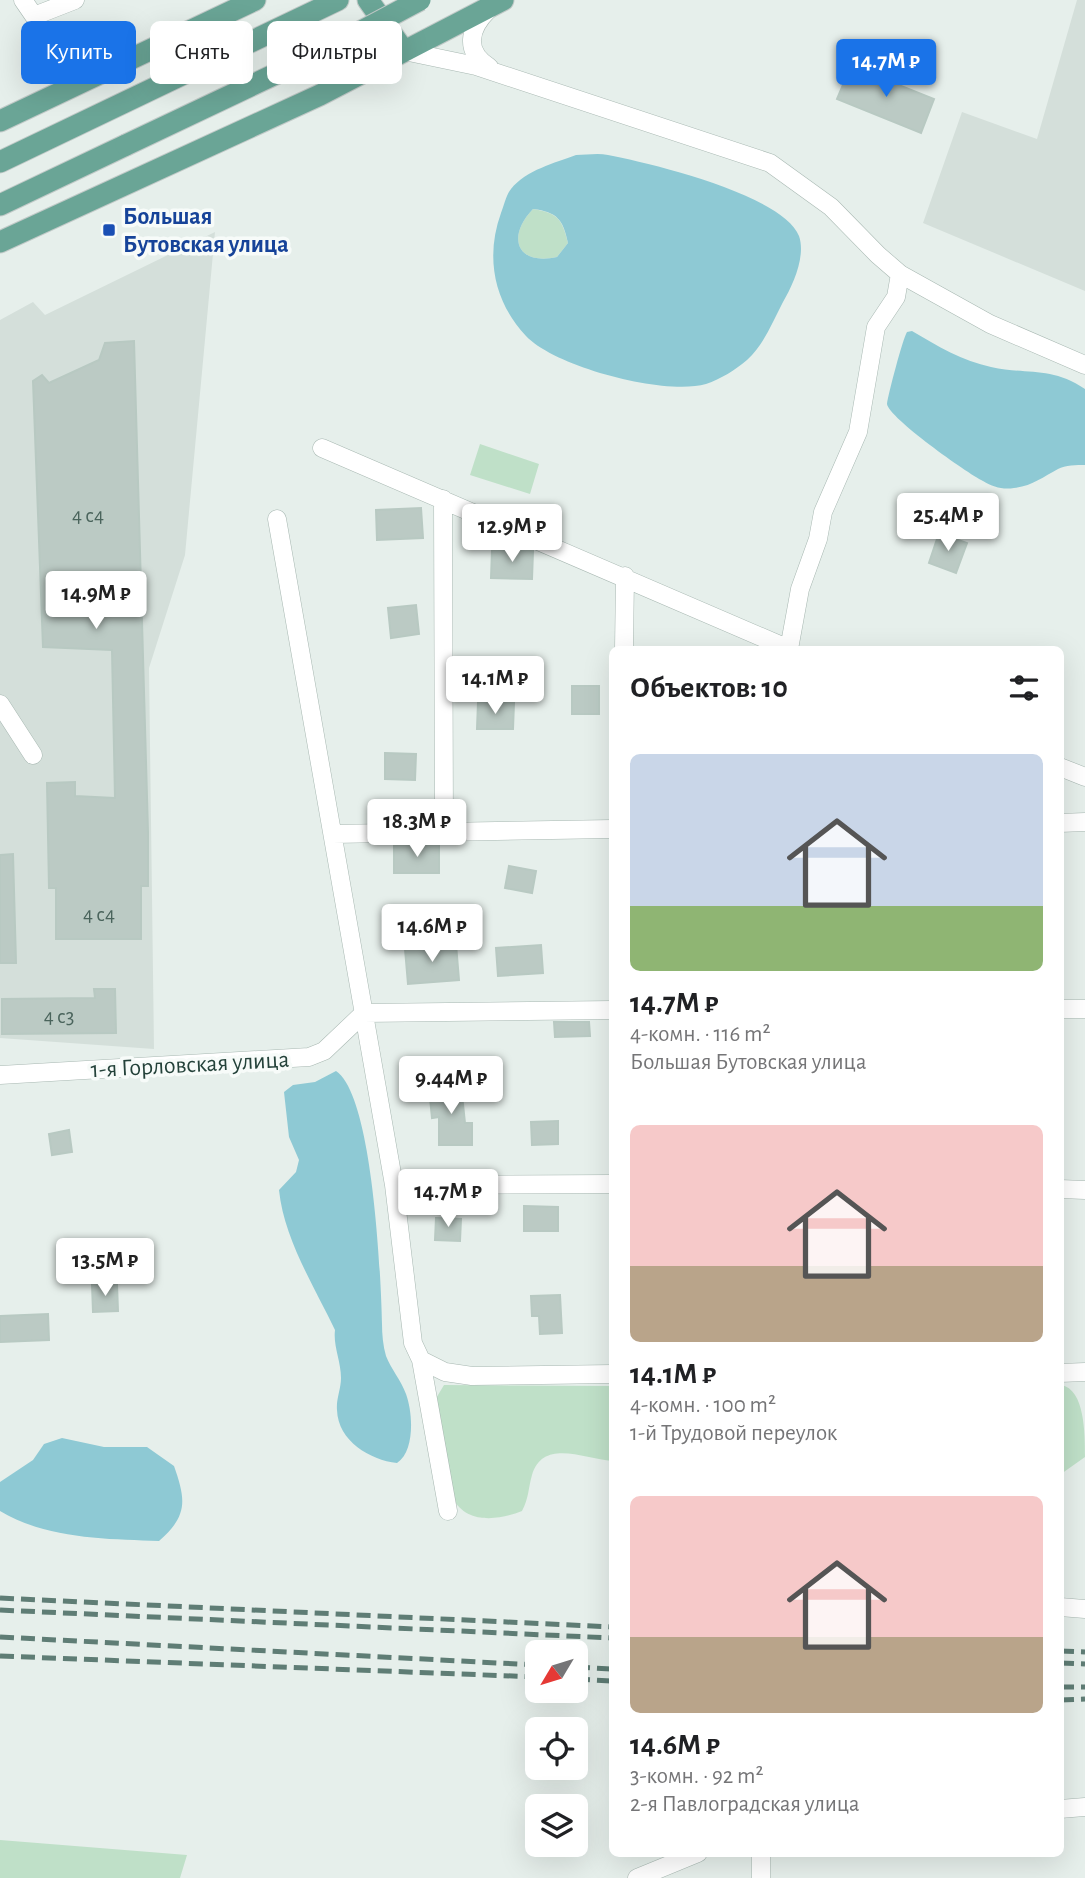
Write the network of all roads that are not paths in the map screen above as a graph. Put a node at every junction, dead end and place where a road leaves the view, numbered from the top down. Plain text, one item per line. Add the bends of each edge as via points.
1 (23, 0) edge
2 (75, 0) edge
3 (255, 0) edge
4 (338, 0) edge
5 (368, 0) edge
6 (380, 0) edge
7 (420, 0) edge
8 (499, 2) edge
9 (404, 51) junction
10 (494, 71) junction
11 (0, 121) edge
12 (0, 162) edge
13 (0, 205) edge
14 (0, 242) edge
15 (901, 274) junction
16 (1085, 365) edge
17 (322, 448) dead end
18 (443, 499) junction
19 (276, 519) dead end
20 (625, 576) junction
21 (624, 646) edge
22 (782, 646) edge
23 (790, 646) edge
24 (0, 704) edge
25 (33, 755) dead end
26 (1064, 769) edge
27 (1085, 777) edge
28 (1064, 822) edge
29 (1085, 822) edge
30 (609, 829) edge
31 (444, 831) junction
32 (332, 834) junction
33 (1064, 1009) edge
34 (1085, 1009) edge
35 (609, 1010) edge
36 (364, 1013) junction
37 (0, 1075) edge
38 (609, 1184) edge
39 (394, 1185) junction
40 (1064, 1189) edge
41 (1085, 1190) edge
42 (421, 1360) junction
43 (1085, 1372) edge
44 (1064, 1373) edge
45 (609, 1374) edge
46 (448, 1511) dead end
47 (1064, 1607) edge
48 (1085, 1609) edge
49 (1085, 1807) edge
50 (1064, 1809) edge
51 (688, 1857) edge
52 (761, 1857) edge
53 (637, 1878) edge
54 (761, 1878) edge

1 - 2 street via 34,16
3 - 11 main road
4 - 12 main road
5 - 9 main road
6 - 9 main road
7 - 13 main road, bridge via 324,51
8 - 9 main road
8 - 10 street via 478,20 471,34 472,50
9 - 10 street
9 - 14 main road via 320,95
10 - 15 street via 770,163 831,207
15 - 16 street via 990,324
15 - 23 street via 896,297 876,327 858,432 824,512 800,589
17 - 18 street
18 - 20 street
18 - 31 street
19 - 32 street
20 - 21 street
20 - 22 street
24 - 25 street
26 - 27 street
28 - 29 street
30 - 31 street
31 - 32 street
32 - 36 street
33 - 34 street
35 - 36 street
36 - 37 street, 1-я Горловская улица via 324,1051 309,1057
36 - 39 street
38 - 39 street
39 - 42 street via 413,1343
40 - 41 street
42 - 45 street via 445,1372 472,1376
42 - 46 street
43 - 44 street
47 - 48 street
49 - 50 street
51 - 53 street
52 - 54 street

